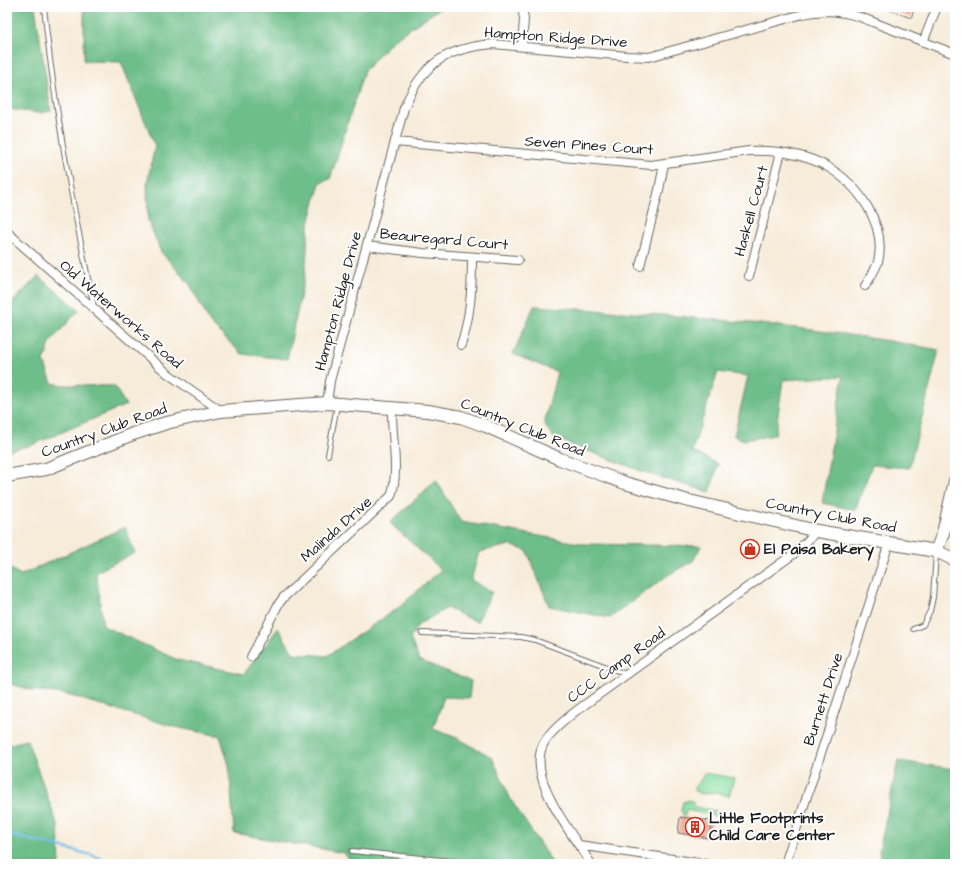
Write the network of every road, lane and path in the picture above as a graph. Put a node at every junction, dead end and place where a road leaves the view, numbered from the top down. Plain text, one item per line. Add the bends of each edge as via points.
1 (44, 7) edge
2 (522, 7) edge
3 (936, 7) edge
4 (923, 42) junction
5 (522, 46) junction
6 (955, 54) edge
7 (395, 142) junction
8 (781, 152) junction
9 (664, 164) junction
10 (7, 232) edge
11 (367, 246) junction
12 (472, 257) junction
13 (518, 260) dead end
14 (640, 266) dead end
15 (749, 276) dead end
16 (865, 286) dead end
17 (95, 309) junction
18 (461, 345) dead end
19 (332, 403) junction
20 (392, 408) junction
21 (221, 410) junction
22 (328, 455) dead end
23 (7, 476) edge
24 (955, 481) edge
25 (952, 503) edge
26 (817, 531) junction
27 (889, 543) junction
28 (936, 551) junction
29 (955, 560) edge
30 (913, 630) dead end
31 (422, 633) dead end
32 (251, 657) dead end
33 (626, 674) junction
34 (579, 845) junction
35 (352, 851) dead end
36 (481, 864) edge
37 (591, 864) edge
38 (706, 864) edge
39 (785, 864) edge

1 - 17 lane via 71,197
2 - 5 street
3 - 4 street
4 - 5 street, Hampton Ridge Drive via 860,17 824,10 649,57
4 - 6 street, Hampton Ridge Drive
5 - 7 street, Hampton Ridge Drive via 471,46 450,53 431,65 411,90
7 - 9 street, Seven Pines Court via 651,165
7 - 11 street, Hampton Ridge Drive
8 - 9 street, Seven Pines Court via 749,151
8 - 15 street, Haskell Court
8 - 16 street, Seven Pines Court via 802,157 837,173 867,205 877,229 879,252 874,271
9 - 14 street
10 - 17 street, Old Waterworks Road
11 - 12 street, Beauregard Court
11 - 19 street, Hampton Ridge Drive via 330,381
12 - 13 street, Beauregard Court
12 - 18 street via 471,299
17 - 21 street, Old Waterworks Road via 178,383
19 - 20 street, Country Club Road
19 - 21 street, Country Club Road
19 - 22 lane
20 - 26 street, Country Club Road via 461,417 560,459 625,483
20 - 32 street, Malinda Drive via 395,475 391,496 283,598
21 - 23 street, Country Club Road via 133,434 46,469
24 - 25 street
25 - 28 street
26 - 27 street, Country Club Road
26 - 33 street, CCC Camp Road via 795,553
27 - 28 street, Country Club Road
27 - 39 street, Burnett Drive
28 - 29 street, Country Club Road
28 - 30 lane via 930,611 923,625
31 - 33 lane via 521,637
33 - 34 street, CCC Camp Road via 560,724 545,741 540,752 539,770 545,789
34 - 37 street, CCC Camp Road
34 - 38 street
35 - 36 lane

